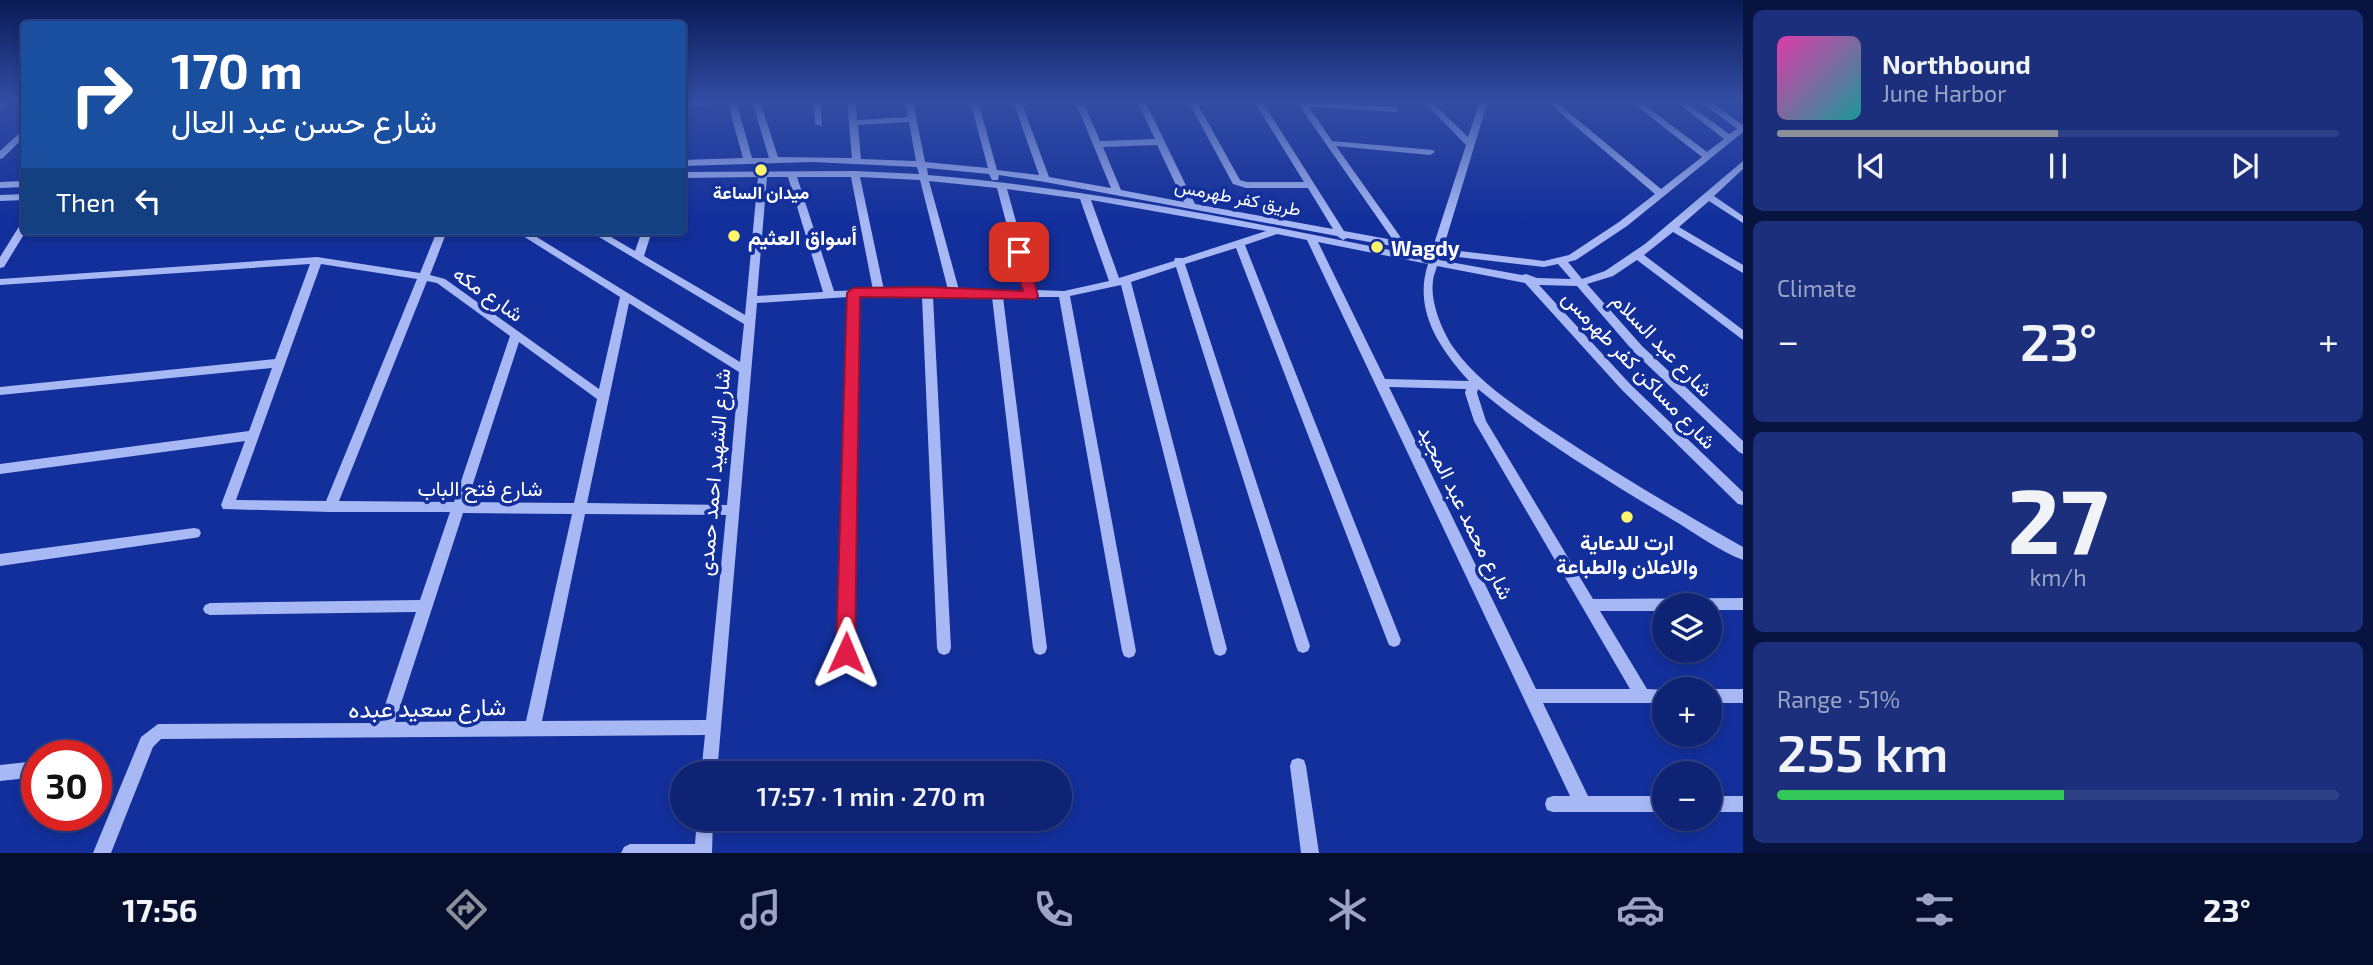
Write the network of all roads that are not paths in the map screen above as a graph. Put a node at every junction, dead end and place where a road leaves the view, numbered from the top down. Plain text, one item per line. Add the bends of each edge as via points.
1 (15, 141) edge
2 (743, 141) edge
3 (768, 141) edge
4 (855, 141) edge
5 (917, 141) edge
6 (985, 141) edge
7 (1031, 141) edge
8 (1096, 141) edge
9 (1214, 141) edge
10 (1283, 141) edge
11 (1467, 141) edge
12 (1471, 141) edge
13 (1598, 141) edge
14 (1688, 141) edge
15 (1728, 141) edge
16 (1161, 142) joint
17 (1329, 143) joint
18 (1097, 144) junction
19 (1470, 144) junction
20 (1430, 152) dead end
21 (0, 156) edge
22 (1708, 156) junction
23 (774, 160) junction
24 (857, 160) junction
25 (748, 161) junction
26 (686, 163) edge
27 (921, 163) junction
28 (1743, 164) edge
29 (993, 171) junction
30 (763, 174) junction
31 (792, 174) junction
32 (855, 174) junction
33 (686, 175) edge
34 (924, 178) junction
35 (1045, 179) junction
36 (21, 184) edge
37 (0, 185) edge
38 (999, 185) junction
39 (1310, 185) junction
40 (1117, 192) junction
41 (1661, 194) junction
42 (1708, 196) junction
43 (21, 197) edge
44 (0, 198) edge
45 (1085, 198) junction
46 (1191, 206) junction
47 (1743, 220) edge
48 (1671, 227) junction
49 (21, 232) edge
50 (1276, 232) junction
51 (1341, 234) junction
52 (441, 235) edge
53 (526, 235) edge
54 (602, 235) edge
55 (645, 235) edge
56 (1312, 239) junction
57 (1239, 243) junction
58 (1401, 245) junction
59 (1349, 246) junction
60 (1636, 254) junction
61 (639, 255) junction
62 (1433, 257) junction
63 (1410, 258) junction
64 (317, 260) junction
65 (1179, 260) junction
66 (1513, 261) junction
67 (1561, 261) junction
68 (0, 265) edge
69 (1743, 270) edge
70 (425, 277) junction
71 (1529, 280) junction
72 (1120, 281) junction
73 (0, 282) edge
74 (1578, 283) junction
75 (927, 291) junction
76 (879, 292) junction
77 (829, 293) junction
78 (853, 293) junction
79 (954, 293) junction
80 (997, 294) junction
81 (1065, 294) junction
82 (1031, 296) junction
83 (625, 297) junction
84 (752, 300) junction
85 (750, 323) junction
86 (516, 334) junction
87 (1743, 336) edge
88 (279, 363) junction
89 (745, 370) junction
90 (1382, 383) junction
91 (1475, 383) junction
92 (0, 391) edge
93 (604, 398) junction
94 (253, 435) junction
95 (1743, 449) edge
96 (0, 469) edge
97 (1743, 500) edge
98 (330, 507) junction
99 (459, 507) junction
100 (579, 508) junction
101 (732, 510) junction
102 (194, 533) dead end
103 (1743, 554) edge
104 (0, 560) edge
105 (1743, 604) edge
106 (1588, 605) junction
107 (426, 606) junction
108 (210, 609) dead end
109 (1394, 640) dead end
110 (1303, 646) dead end
111 (944, 648) dead end
112 (1040, 648) dead end
113 (1220, 649) dead end
114 (1129, 651) dead end
115 (846, 653) dead end
116 (1532, 696) junction
117 (1643, 696) junction
118 (1652, 696) edge
119 (1722, 696) edge
120 (1743, 696) edge
121 (712, 727) junction
122 (532, 729) junction
123 (384, 731) junction
124 (710, 761) edge
125 (1298, 766) dead end
126 (21, 771) edge
127 (0, 773) edge
128 (1553, 804) dead end
129 (1583, 804) junction
130 (1652, 804) edge
131 (1722, 804) edge
132 (1743, 804) edge
133 (704, 831) edge
134 (703, 852) edge
135 (102, 853) edge
136 (630, 853) edge
137 (1310, 853) edge

1 - 21 street
2 - 25 street
3 - 23 street
4 - 24 street
5 - 27 street
6 - 29 street
7 - 35 street
8 - 18 street
9 - 39 street via 1236,181 1245,185
10 - 39 street
11 - 19 street
12 - 19 street
13 - 41 street
14 - 22 street
15 - 22 street, طريق كفر طهرمس
16 - 18 street
16 - 46 street
17 - 20 street
17 - 58 street
18 - 40 street
19 - 62 street
22 - 41 street, طريق كفر طهرمس
23 - 24 street, طريق كفر طهرمس
23 - 25 street, طريق كفر طهرمس
24 - 27 street, طريق كفر طهرمس
25 - 26 street, طريق كفر طهرمس
27 - 29 street, طريق كفر طهرمس
27 - 34 street
28 - 42 street, طريق كفر طهرمس
29 - 35 street, طريق كفر طهرمس
29 - 38 street
30 - 31 street, طريق كفر طهرمس
30 - 33 street, طريق كفر طهرمس
30 - 84 street, شارع الشهيد احمد حمدى
31 - 32 street, طريق كفر طهرمس
31 - 77 street
32 - 34 street, طريق كفر طهرمس
32 - 76 street
34 - 38 street, طريق كفر طهرمس
34 - 79 street
35 - 40 street, طريق كفر طهرمس
36 - 37 street
38 - 45 street, طريق كفر طهرمس
38 - 82 street
39 - 51 street
40 - 46 street, طريق كفر طهرمس
41 - 67 street, طريق كفر طهرمس via 1572,258
42 - 47 street
42 - 48 street, طريق كفر طهرمس
43 - 44 street
45 - 50 street, طريق كفر طهرمس
45 - 72 street
46 - 51 street, طريق كفر طهرمس
48 - 60 street, طريق كفر طهرمس
48 - 69 street
49 - 68 street
50 - 56 street, طريق كفر طهرمس
50 - 57 street
51 - 58 street, طريق كفر طهرمس
51 - 59 street
52 - 70 street
53 - 83 street
54 - 61 street
55 - 61 street
56 - 59 street, طريق كفر طهرمس
56 - 90 street, شارع محمد عبد المجيد
57 - 65 street
57 - 109 street
58 - 62 street, طريق كفر طهرمس
58 - 63 street
59 - 63 street, طريق كفر طهرمس
60 - 74 street, طريق كفر طهرمس via 1609,275
60 - 87 street
61 - 85 street
62 - 63 street, طريق كفر طهرمس
62 - 66 street, طريق كفر طهرمس
62 - 71 street, طريق كفر طهرمس
62 - 91 street via 1428,304 1452,354
64 - 70 street, شارع مكه
64 - 73 street, شارع مكه
64 - 88 street
65 - 72 street
65 - 110 street
66 - 67 street, طريق كفر طهرمس
66 - 71 street, شارع مساكن كفر طهرمس
67 - 74 street, شارع عبد السلام
70 - 86 street, شارع مكه via 440,281
70 - 98 street
71 - 74 street, طريق كفر طهرمس
71 - 97 street, شارع مساكن كفر طهرمس via 1626,387
72 - 81 street
72 - 113 street
74 - 95 street, شارع عبد السلام via 1637,349
75 - 76 street
75 - 79 street
75 - 111 street
76 - 78 street
77 - 78 street
77 - 84 street
78 - 115 street
79 - 80 street
80 - 82 street
80 - 112 street
81 - 82 street
81 - 114 street
83 - 89 street
83 - 93 street
84 - 85 street, شارع الشهيد احمد حمدى
85 - 89 street, شارع الشهيد احمد حمدى
86 - 93 street, شارع مكه
86 - 99 street
88 - 92 street
88 - 94 street
89 - 101 street, شارع الشهيد احمد حمدى
90 - 91 street
90 - 116 street, شارع محمد عبد المجيد
91 - 103 street via 1609,475
91 - 106 street via 1473,407 1480,421
93 - 100 street
94 - 96 street
94 - 98 street, شارع فتح الباب via 228,505
98 - 99 street, شارع فتح الباب
99 - 100 street, شارع فتح الباب
99 - 107 street
100 - 101 street, شارع فتح الباب
100 - 122 street
101 - 121 street, شارع الشهيد احمد حمدى
102 - 104 street
105 - 106 street
106 - 117 street
107 - 108 street
107 - 123 street
116 - 117 street
116 - 129 street, شارع محمد عبد المجيد
117 - 118 street
119 - 120 street
121 - 122 street, شارع سعيد عبده
121 - 124 street, شارع الشهيد احمد حمدى
122 - 123 street, شارع سعيد عبده
123 - 135 street, شارع سعيد عبده via 153,734
125 - 137 street
126 - 127 street
128 - 129 street
129 - 130 street
131 - 132 street
133 - 134 street
134 - 136 street

